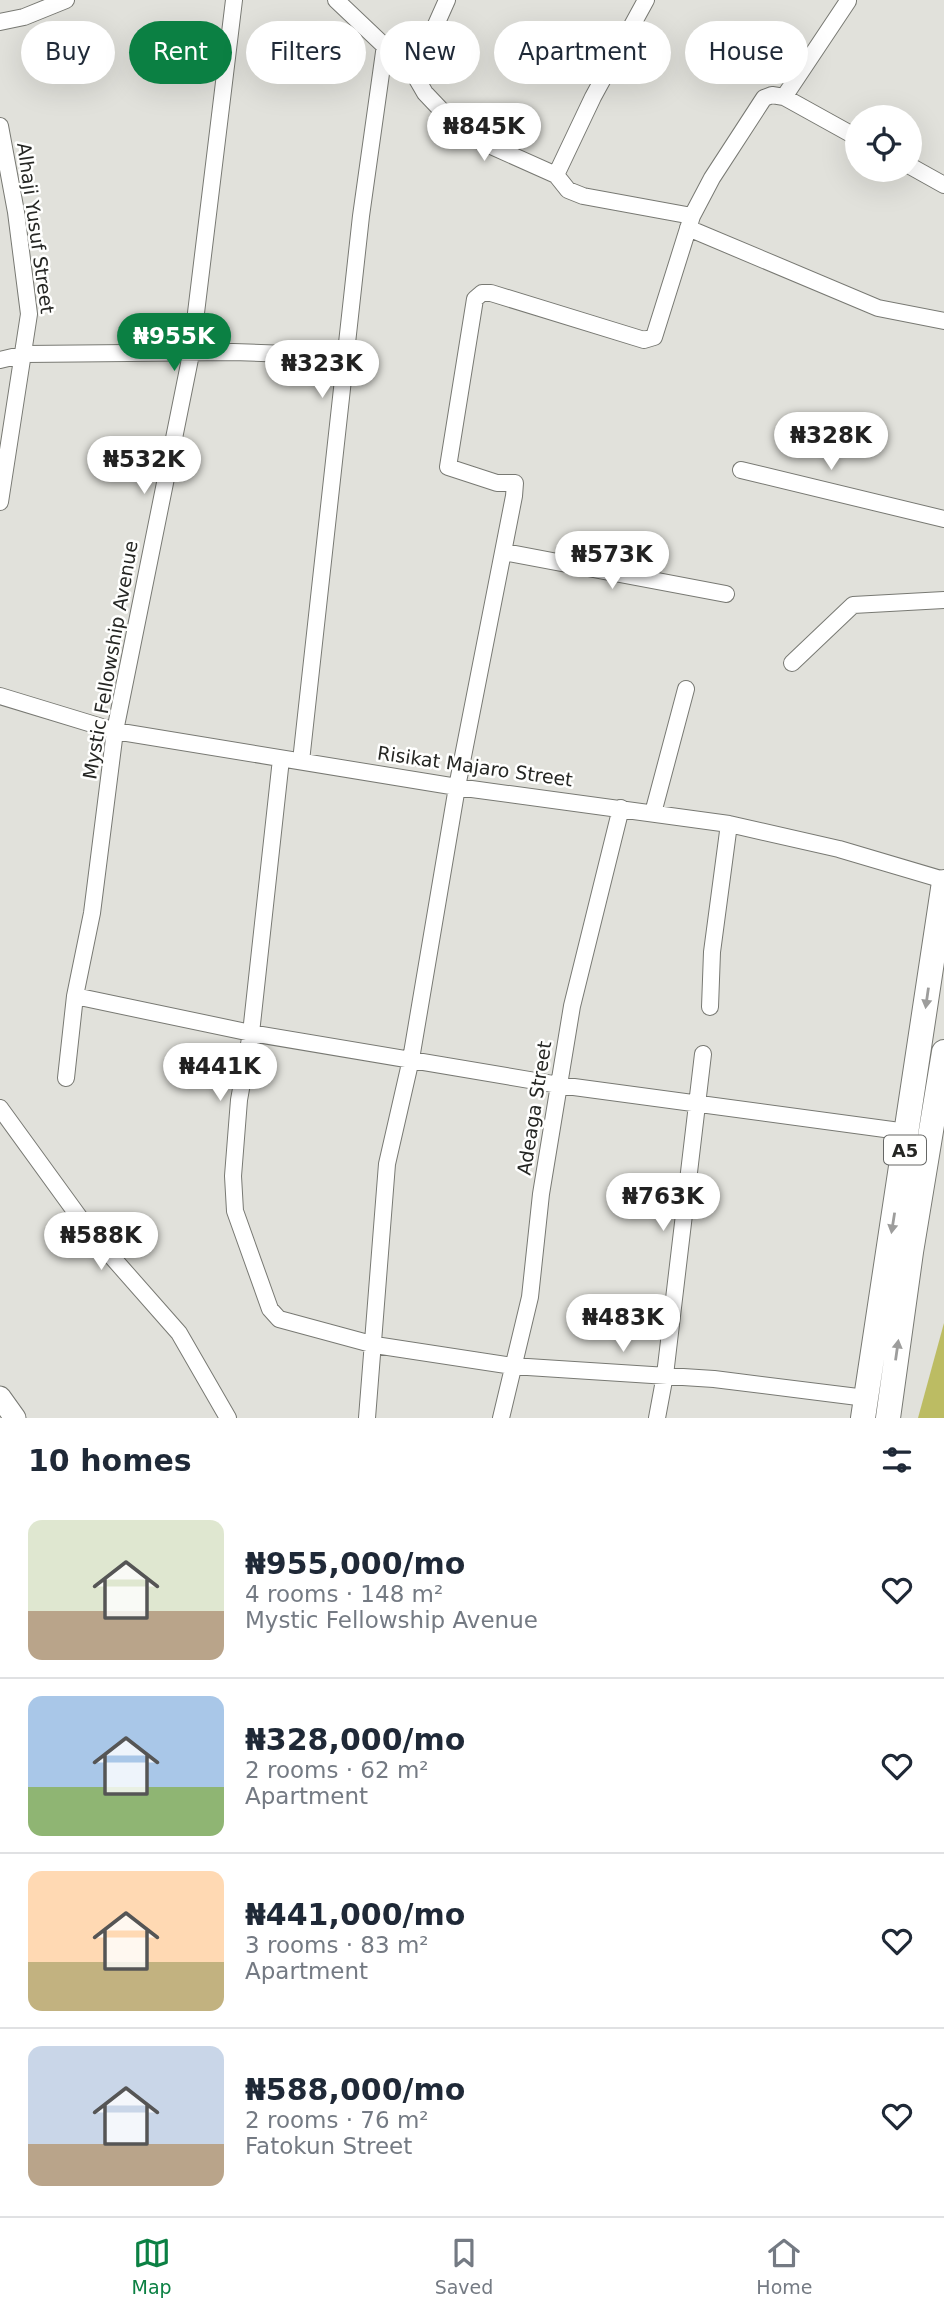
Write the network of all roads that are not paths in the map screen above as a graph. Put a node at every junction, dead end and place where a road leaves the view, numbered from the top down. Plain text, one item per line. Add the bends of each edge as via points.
1 (66, 0) edge
2 (234, 0) edge
3 (336, 0) edge
4 (447, 0) edge
5 (646, 0) edge
6 (848, 1) edge
7 (438, 21) edge
8 (0, 22) edge
9 (380, 40) edge
10 (380, 84) edge
11 (420, 84) edge
12 (784, 97) junction
13 (0, 126) edge
14 (845, 131) edge
15 (922, 172) edge
16 (556, 175) junction
17 (944, 184) edge
18 (8, 213) edge
19 (690, 222) junction
20 (944, 321) edge
21 (191, 354) junction
22 (25, 355) junction
23 (345, 356) junction
24 (0, 360) edge
25 (741, 470) dead end
26 (0, 502) edge
27 (944, 519) edge
28 (504, 552) junction
29 (726, 594) dead end
30 (944, 600) edge
31 (792, 663) dead end
32 (686, 689) dead end
33 (0, 696) edge
34 (115, 731) junction
35 (281, 759) junction
36 (300, 761) junction
37 (457, 787) junction
38 (621, 807) junction
39 (653, 813) junction
40 (729, 824) junction
41 (944, 881) edge
42 (75, 996) junction
43 (710, 1007) dead end
44 (251, 1033) junction
45 (944, 1052) edge
46 (703, 1054) dead end
47 (411, 1059) junction
48 (66, 1078) dead end
49 (559, 1085) junction
50 (696, 1104) junction
51 (0, 1108) edge
52 (907, 1132) junction
53 (374, 1345) junction
54 (512, 1366) junction
55 (665, 1375) junction
56 (0, 1398) edge
57 (865, 1408) edge
58 (15, 1418) edge
59 (228, 1418) edge
60 (367, 1418) edge
61 (501, 1418) edge
62 (657, 1418) edge
63 (888, 1418) edge

1 - 8 street
2 - 21 street, Mystic Fellowship Avenue
3 - 9 street
4 - 7 street
5 - 16 street
6 - 12 street
10 - 23 street
11 - 16 street via 443,112 480,141
12 - 14 street
12 - 19 street via 764,98 712,178
13 - 18 street, Alhaji Yusuf Street
15 - 17 street
16 - 19 street via 568,190
18 - 22 street, Alhaji Yusuf Street via 29,314
19 - 20 street via 878,308
19 - 28 street via 654,337 644,340 491,293 475,299 448,467 497,483 515,483
21 - 22 street
21 - 23 street
21 - 34 street, Mystic Fellowship Avenue
22 - 24 street
22 - 26 street, Alhaji Yusuf Street
23 - 36 street
25 - 27 street
28 - 29 street
28 - 37 street
30 - 31 street via 852,605
32 - 39 street
33 - 34 street, Risikat Majaro Street
34 - 35 street, Risikat Majaro Street
34 - 42 street, Mystic Fellowship Avenue via 92,914
35 - 36 street, Risikat Majaro Street
35 - 44 street
36 - 37 street, Risikat Majaro Street
37 - 38 street, Risikat Majaro Street
37 - 47 street
38 - 39 street, Risikat Majaro Street
38 - 49 street, Adeaga Street via 572,1006
39 - 40 street, Risikat Majaro Street
40 - 41 street, Risikat Majaro Street via 839,849
40 - 43 street via 713,942
41 -> 52 highway, A5
42 - 44 street
42 - 48 street, Mystic Fellowship Avenue
44 - 47 street
44 - 53 street via 239,1100 235,1211 270,1309 279,1319
63 -> 45 highway, A5
46 - 50 street
47 - 49 street
47 - 53 street via 387,1164
49 - 50 street
49 - 54 street, Adeaga Street via 530,1297
50 - 52 street
50 - 55 street
51 - 59 street via 90,1231 179,1333
52 -> 57 highway, A5
53 - 54 street
53 - 60 street
54 - 55 street
54 - 61 street, Adeaga Street
55 - 57 street
55 - 62 street
56 - 58 main road

